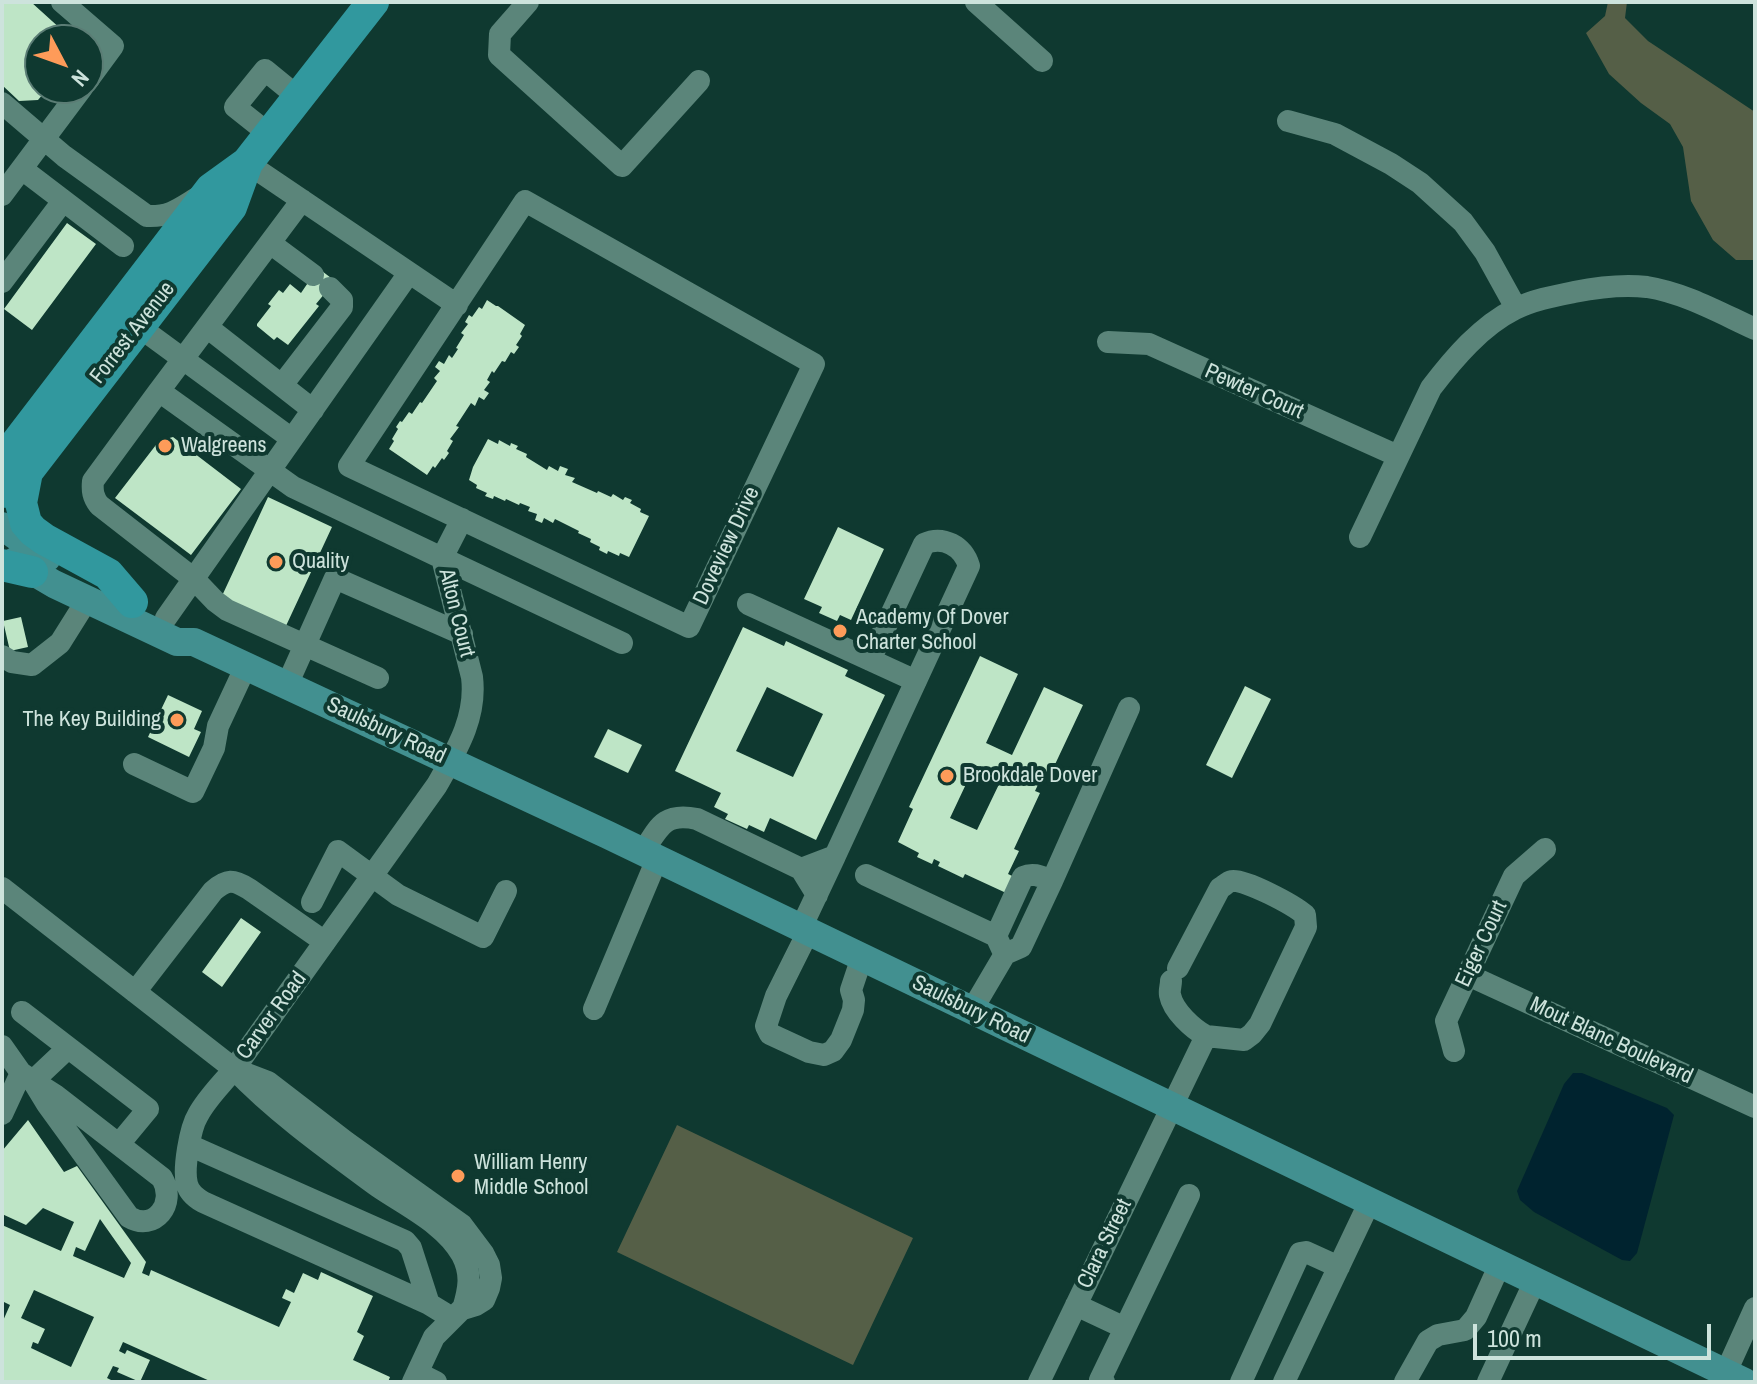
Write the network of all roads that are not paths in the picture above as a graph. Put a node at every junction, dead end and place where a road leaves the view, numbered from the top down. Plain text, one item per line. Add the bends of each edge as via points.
1 (62, 2) edge
2 (373, 2) edge
3 (528, 2) edge
4 (976, 2) edge
5 (88, 24) edge
6 (104, 38) edge
7 (104, 58) edge
8 (1042, 61) dead end
9 (699, 81) dead end
10 (298, 97) junction
11 (2, 103) edge
12 (70, 104) edge
13 (1288, 121) dead end
14 (269, 134) junction
15 (44, 140) junction
16 (247, 163) junction
17 (22, 169) junction
18 (211, 189) junction
19 (2, 195) edge
20 (302, 200) junction
21 (63, 201) junction
22 (270, 243) junction
23 (123, 246) dead end
24 (409, 273) junction
25 (2, 282) edge
26 (457, 305) junction
27 (1516, 308) junction
28 (138, 326) junction
29 (207, 327) junction
30 (1755, 329) edge
31 (1108, 342) dead end
32 (183, 359) junction
33 (282, 385) junction
34 (159, 391) junction
35 (313, 410) junction
36 (292, 439) junction
37 (1398, 456) junction
38 (8, 469) edge
39 (270, 471) junction
40 (462, 519) junction
41 (2, 526) edge
42 (1360, 537) dead end
43 (2, 550) edge
44 (442, 558) junction
45 (17, 568) edge
46 (194, 579) junction
47 (87, 600) junction
48 (132, 602) junction
49 (748, 604) dead end
50 (166, 618) junction
51 (462, 634) junction
52 (194, 642) junction
53 (622, 643) dead end
54 (305, 645) junction
55 (7, 659) edge
56 (870, 660) junction
57 (246, 666) junction
58 (378, 678) dead end
59 (916, 681) junction
60 (287, 685) junction
61 (1129, 708) dead end
62 (450, 761) junction
63 (134, 764) dead end
64 (1545, 849) dead end
65 (650, 855) junction
66 (835, 856) junction
67 (801, 869) junction
68 (866, 875) dead end
69 (372, 876) junction
70 (2, 888) edge
71 (506, 891) dead end
72 (817, 895) junction
73 (312, 902) dead end
74 (805, 930) junction
75 (325, 942) junction
76 (1001, 947) junction
77 (862, 957) junction
78 (1468, 975) junction
79 (135, 992) junction
80 (594, 1009) dead end
81 (972, 1010) junction
82 (22, 1012) dead end
83 (1206, 1036) junction
84 (2, 1046) edge
85 (68, 1048) junction
86 (1454, 1051) dead end
87 (234, 1069) junction
88 (27, 1077) junction
89 (1172, 1106) junction
90 (1755, 1107) edge
91 (2, 1114) edge
92 (119, 1144) junction
93 (189, 1145) junction
94 (1189, 1195) dead end
95 (1370, 1201) junction
96 (1500, 1264) junction
97 (1339, 1267) junction
98 (1535, 1281) junction
99 (429, 1304) junction
100 (1076, 1305) junction
101 (1755, 1308) edge
102 (458, 1313) junction
103 (1125, 1328) junction
104 (1736, 1377) edge
105 (422, 1379) edge
106 (1101, 1381) edge
107 (1491, 1381) edge
108 (1039, 1382) edge
109 (1241, 1382) edge
110 (1284, 1382) edge
111 (1405, 1382) edge

1 - 5 street
2 - 10 highway, Forrest Avenue
3 - 9 street via 500,34 499,55 622,166
4 - 8 street
6 - 7 street via 113,46
10 - 14 highway, Forrest Avenue
10 - 14 street via 265,70 235,107
11 - 15 street
12 - 15 street
13 - 27 street via 1335,134 1420,183 1463,222
14 - 16 highway, Forrest Avenue
15 - 17 street
15 - 18 street via 147,216 173,213
16 - 18 highway, Forrest Avenue
16 - 20 street
16 - 28 highway, Forrest Avenue via 231,207
17 - 19 street
17 - 21 street
18 - 38 highway, Forrest Avenue
20 - 22 street
20 - 24 street
21 - 23 street
21 - 25 street
22 - 29 street
22 - 33 street via 342,300 342,307
24 - 26 street
24 - 35 street
26 - 40 street, Doveview Drive via 349,466
26 - 40 street, Doveview Drive via 525,201 814,364 689,627
27 - 30 street via 1621,285 1688,298
27 - 37 street via 1487,327 1447,367
28 - 32 street
28 - 38 highway, Forrest Avenue
29 - 32 street
29 - 33 street
31 - 37 street, Pewter Court via 1149,344
32 - 34 street
32 - 36 street
33 - 35 street
34 - 39 street, Alton Court
34 - 46 street via 93,481 92,490 99,505
35 - 36 street
36 - 39 street
37 - 42 street
38 - 48 highway via 33,531 108,574
39 - 44 street, Alton Court
39 - 46 street
40 - 44 street
41 - 48 main road, Saulsbury Road via 61,567
43 - 45 main road, Saulsbury Road
44 - 51 street, Alton Court
44 - 53 street
45 - 47 main road, Saulsbury Road
46 - 50 street
46 - 54 street via 227,610
47 - 52 main road, Saulsbury Road via 177,642
47 - 55 street via 60,643 32,665
48 - 50 main road, Saulsbury Road
49 - 56 street
50 - 52 main road, Saulsbury Road via 184,628
51 - 54 street via 335,578
51 - 62 street, Alton Court via 473,706
52 - 57 main road, Saulsbury Road
54 - 58 street
54 - 60 street
56 - 59 street
56 - 59 street via 924,544 942,541 965,555 969,566
57 - 60 main road, Saulsbury Road
57 - 63 street via 193,792
59 - 66 street
60 - 62 main road, Saulsbury Road
61 - 76 street via 1021,947
62 - 65 main road, Saulsbury Road
62 - 69 street, Carver Road
64 - 78 street, Eiger Court via 1514,876
65 - 67 street via 662,822 686,817
65 - 74 main road, Saulsbury Road
65 - 80 street
66 - 67 street
66 - 72 street
67 - 72 street
68 - 76 street
69 - 71 street via 398,895 483,937
69 - 73 street via 338,851
69 - 75 street, Carver Road
70 - 79 street, Carver Road
72 - 74 street
74 - 77 main road, Saulsbury Road
74 - 77 street via 776,996 766,1026 770,1034 809,1052 833,1051 853,1010 851,990
75 - 79 street via 229,881 213,891
75 - 87 street, Carver Road
76 - 81 street
77 - 81 main road, Saulsbury Road
78 - 86 street, Eiger Court via 1446,1021
78 - 90 street, Mout Blanc Boulevard
79 - 87 street, Carver Road
81 - 89 main road, Saulsbury Road
82 - 85 street
83 - 83 street via 1244,1040 1252,1034 1306,927 1305,915 1297,908 1232,881 1220,888 1175,975 1170,997 1192,1028
83 - 89 street, Clara Street
84 - 88 street
85 - 88 street
85 - 92 street via 148,1109
87 - 93 street via 197,1115
87 - 102 street via 259,1095 452,1241 469,1274
88 - 91 street
88 - 92 street
88 - 92 street via 123,1210 144,1222 166,1206 167,1186
89 - 95 main road, Saulsbury Road
89 - 100 street, Clara Street
93 - 99 street via 405,1241
93 - 99 street via 186,1182 196,1199
94 - 103 street
95 - 96 main road, Saulsbury Road
95 - 97 street
96 - 98 main road, Saulsbury Road
96 - 111 street via 1476,1317 1465,1330 1428,1341
97 - 109 street via 1300,1253
97 - 110 street
98 - 104 main road, Saulsbury Road
98 - 107 street
99 - 102 street
100 - 103 street
100 - 108 street, Clara Street
101 - 104 street
102 - 105 street via 434,1337
103 - 106 street

